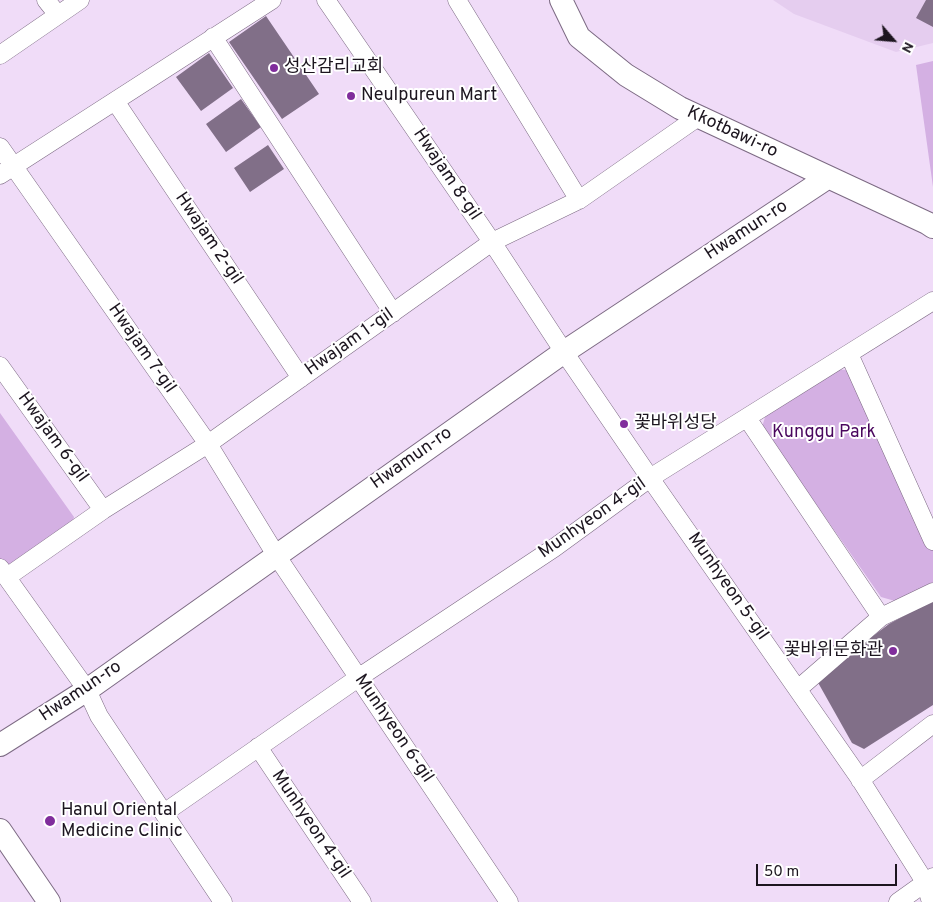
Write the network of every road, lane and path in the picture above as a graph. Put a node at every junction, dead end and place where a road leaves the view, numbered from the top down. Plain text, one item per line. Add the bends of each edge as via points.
1 (46, 0) edge
2 (80, 0) edge
3 (272, 0) edge
4 (326, 0) edge
5 (457, 0) edge
6 (561, 0) edge
7 (58, 16) junction
8 (213, 37) junction
9 (0, 55) edge
10 (115, 101) junction
11 (698, 117) junction
12 (0, 147) edge
13 (7, 170) edge
14 (827, 178) junction
15 (579, 200) junction
16 (933, 228) edge
17 (492, 242) junction
18 (933, 301) edge
19 (393, 313) junction
20 (564, 352) junction
21 (849, 354) junction
22 (0, 366) edge
23 (301, 378) junction
24 (747, 418) junction
25 (208, 444) junction
26 (650, 478) junction
27 (103, 510) junction
28 (933, 541) edge
29 (276, 555) junction
30 (3, 573) edge
31 (933, 592) edge
32 (881, 617) junction
33 (358, 678) junction
34 (798, 689) junction
35 (87, 690) junction
36 (933, 724) edge
37 (0, 745) edge
38 (258, 747) junction
39 (860, 780) junction
40 (164, 813) junction
41 (0, 830) edge
42 (929, 880) edge
43 (49, 902) edge
44 (224, 902) edge
45 (362, 902) edge
46 (509, 902) edge
47 (898, 902) edge
48 (931, 902) edge

1 - 7 street
2 - 7 street
3 - 8 street
4 - 17 street, Hwajam 8-gil
5 - 15 street
6 - 11 street, Kkotbawi-ro via 579,37 626,75
7 - 9 street
8 - 10 street
8 - 19 street
10 - 13 street
10 - 23 street, Hwajam 2-gil
11 - 14 street, Kkotbawi-ro
11 - 15 street, Hwajam 1-gil
12 - 13 street, Hwajam 7-gil
13 - 25 street, Hwajam 7-gil
14 - 16 street, Kkotbawi-ro
14 - 20 street, Hwamun-ro
15 - 17 street, Hwajam 1-gil
17 - 19 street, Hwajam 1-gil
17 - 20 street, Hwajam 8-gil
18 - 21 street, Munhyeon 4-gil
19 - 23 street, Hwajam 1-gil
20 - 26 street, Munhyeon 5-gil
20 - 29 street, Hwamun-ro
21 - 24 street, Munhyeon 4-gil
21 - 28 street
22 - 27 street, Hwajam 6-gil
23 - 25 street, Hwajam 1-gil
24 - 26 street, Munhyeon 4-gil
24 - 32 street
25 - 27 street, Hwajam 1-gil
25 - 29 street, Hwajam 7-gil
26 - 33 street, Munhyeon 4-gil via 554,548
26 - 34 street, Munhyeon 5-gil
27 - 30 street, Hwajam 1-gil
29 - 33 street, Munhyeon 6-gil
29 - 35 street, Hwamun-ro
30 - 35 street
31 - 32 street
32 - 34 street
33 - 38 street, Munhyeon 4-gil
33 - 46 street, Munhyeon 6-gil
34 - 39 street, Munhyeon 5-gil
35 - 37 street, Hwamun-ro
35 - 40 street via 99,716
36 - 39 street
38 - 40 street, Munhyeon 4-gil
38 - 45 street, Munhyeon 4-gil
39 - 42 street, Munhyeon 5-gil
40 - 44 street
41 - 43 street
42 - 47 street
42 - 48 street, Munhyeon 5-gil

